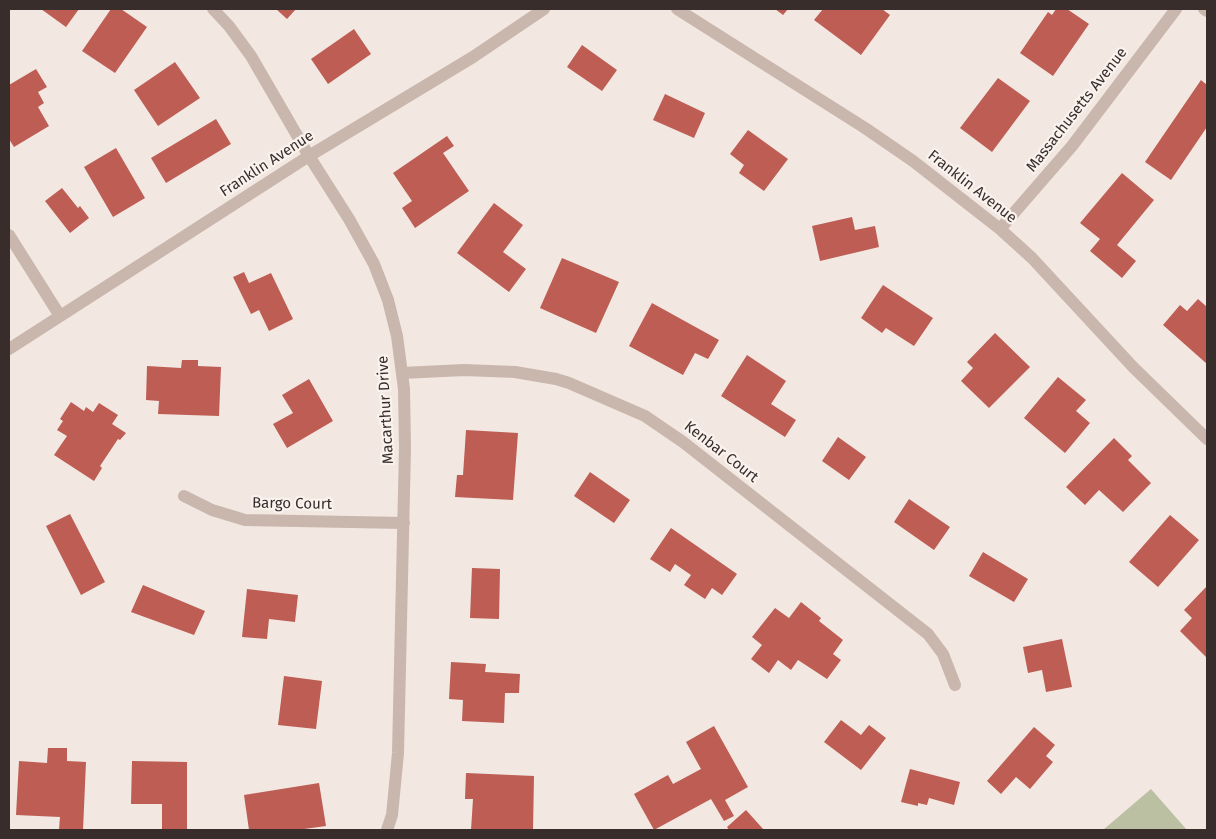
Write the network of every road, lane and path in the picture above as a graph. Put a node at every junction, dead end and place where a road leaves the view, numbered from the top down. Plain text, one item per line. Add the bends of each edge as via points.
1 (213, 9) edge
2 (544, 9) edge
3 (677, 9) edge
4 (1176, 9) edge
5 (309, 156) junction
6 (1000, 229) junction
7 (9, 235) edge
8 (60, 316) junction
9 (9, 349) edge
10 (402, 373) junction
11 (1207, 439) edge
12 (184, 496) dead end
13 (404, 523) junction
14 (955, 685) dead end
15 (387, 830) edge

1 - 5 street, Macarthur Drive via 251,56
2 - 5 street, Franklin Avenue
3 - 6 street, Franklin Avenue via 914,161
4 - 6 street, Massachusetts Avenue via 1072,146
5 - 8 street, Franklin Avenue
5 - 10 street, Macarthur Drive via 374,264 388,300
6 - 11 street, Franklin Avenue
7 - 8 street
8 - 9 street, Franklin Avenue
10 - 13 street, Macarthur Drive
10 - 14 street, Kenbar Court via 516,372 556,379 645,416 683,442 928,634 943,654
12 - 13 street, Bargo Court via 212,510 245,520
13 - 15 street, Macarthur Drive via 398,753 392,815

